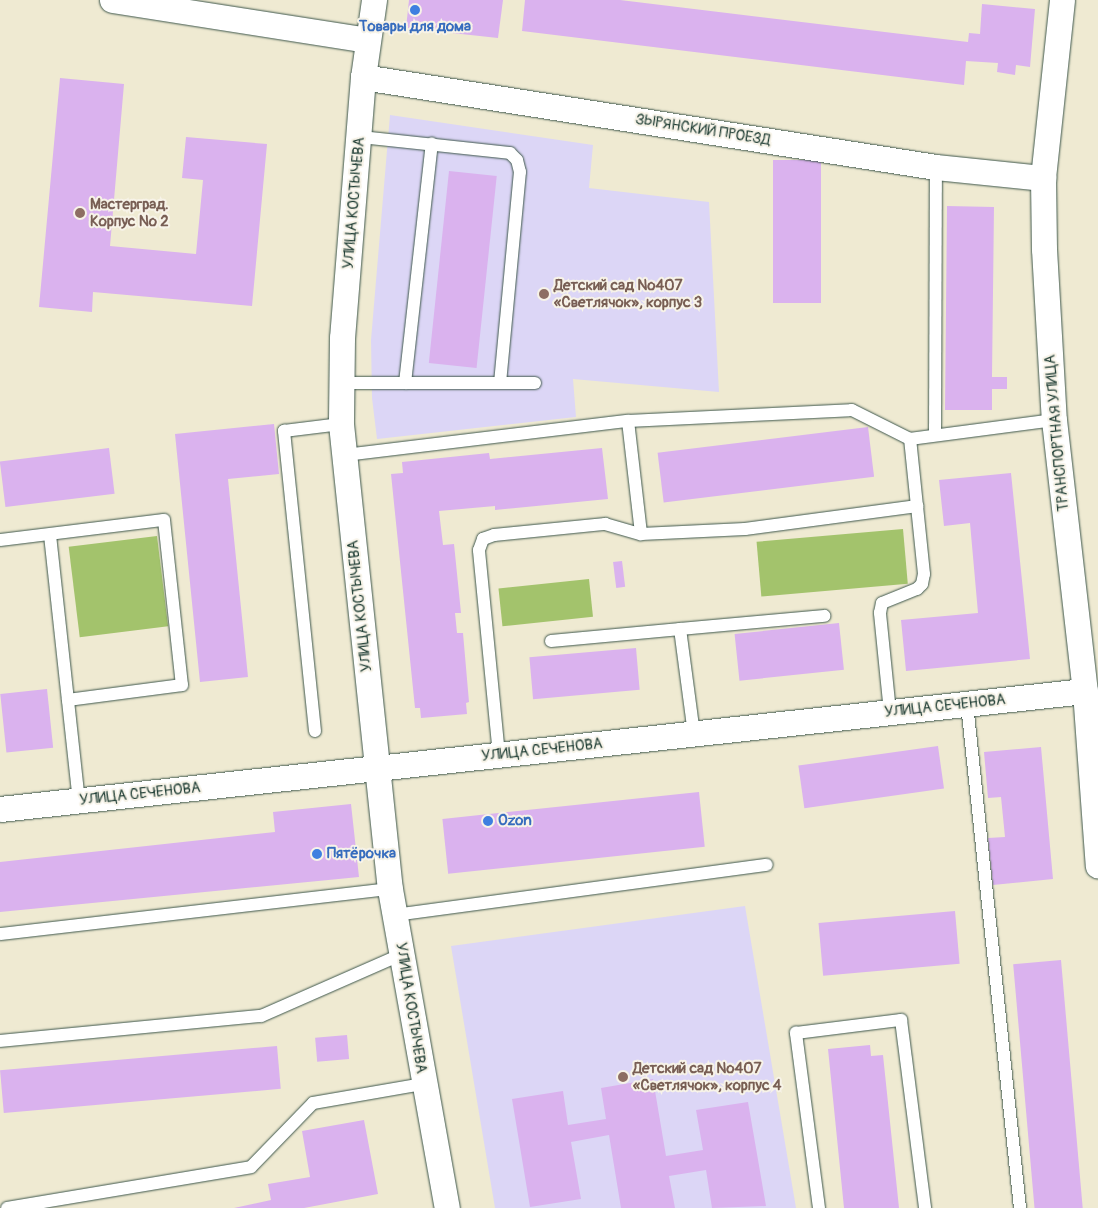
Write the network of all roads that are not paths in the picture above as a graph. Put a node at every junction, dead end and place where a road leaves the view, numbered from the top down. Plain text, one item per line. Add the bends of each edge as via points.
1 (112, 0) edge
2 (374, 0) edge
3 (1062, 0) edge
4 (235, 8) edge
5 (367, 40) junction
6 (363, 77) junction
7 (360, 137) junction
8 (432, 144) junction
9 (936, 167) junction
10 (1043, 178) junction
11 (535, 382) dead end
12 (340, 383) junction
13 (500, 383) junction
14 (406, 384) junction
15 (1054, 420) junction
16 (628, 421) junction
17 (341, 424) junction
18 (935, 435) junction
19 (910, 438) junction
20 (344, 455) junction
21 (917, 506) junction
22 (641, 534) junction
23 (50, 535) junction
24 (0, 540) edge
25 (824, 616) dead end
26 (680, 629) junction
27 (551, 641) dead end
28 (1085, 691) junction
29 (68, 700) junction
30 (967, 704) junction
31 (890, 712) junction
32 (316, 731) dead end
33 (694, 734) junction
34 (499, 755) junction
35 (376, 769) junction
36 (79, 801) junction
37 (0, 809) edge
38 (767, 866) dead end
39 (1098, 866) edge
40 (390, 889) junction
41 (395, 915) junction
42 (0, 934) edge
43 (402, 954) junction
44 (0, 1041) edge
45 (423, 1084) junction
46 (7, 1208) edge
47 (447, 1208) edge
48 (819, 1208) edge
49 (925, 1208) edge
50 (1020, 1208) edge

1 - 4 street
2 - 5 street, УЛИЦА КОСТЫЧЕВА
3 - 10 street, ТРАНСПОРТНАЯ УЛИЦА
4 - 5 street
5 - 6 street, УЛИЦА КОСТЫЧЕВА
6 - 7 street, УЛИЦА КОСТЫЧЕВА
6 - 9 street, ЗЫРЯНСКИЙ ПРОЕЗД
7 - 8 lane
7 - 12 street, УЛИЦА КОСТЫЧЕВА
8 - 13 lane via 510,152 519,166
8 - 14 lane
9 - 10 street, ЗЫРЯНСКИЙ ПРОЕЗД
9 - 18 lane
10 - 15 street, ТРАНСПОРТНАЯ УЛИЦА
11 - 13 lane
12 - 14 lane
12 - 17 street, УЛИЦА КОСТЫЧЕВА
13 - 14 lane
15 - 18 lane
15 - 28 street, ТРАНСПОРТНАЯ УЛИЦА
16 - 19 lane via 852,410
16 - 20 lane
16 - 22 lane
17 - 20 street, УЛИЦА КОСТЫЧЕВА
17 - 32 lane via 284,431
18 - 19 lane
19 - 21 lane
20 - 35 street, УЛИЦА КОСТЫЧЕВА
21 - 22 lane via 744,529
21 - 31 lane via 922,584 890,597 882,603 880,613
22 - 34 lane via 605,524 494,535 483,539 479,550
23 - 24 lane
23 - 29 lane
23 - 29 lane via 164,520 181,675 182,685
25 - 26 lane
26 - 27 lane
26 - 33 lane
28 - 30 street, УЛИЦА СЕЧЕНОВА
28 - 39 street, ТРАНСПОРТНАЯ УЛИЦА
29 - 36 lane
30 - 31 street, УЛИЦА СЕЧЕНОВА
30 - 50 lane
31 - 33 street, УЛИЦА СЕЧЕНОВА
33 - 34 street, УЛИЦА СЕЧЕНОВА
34 - 35 street, УЛИЦА СЕЧЕНОВА
35 - 36 street, УЛИЦА СЕЧЕНОВА
35 - 40 street, УЛИЦА КОСТЫЧЕВА
36 - 37 street, УЛИЦА СЕЧЕНОВА
38 - 41 lane
40 - 41 street, УЛИЦА КОСТЫЧЕВА
40 - 42 lane
41 - 43 street, УЛИЦА КОСТЫЧЕВА
43 - 44 lane via 261,1016
43 - 45 street, УЛИЦА КОСТЫЧЕВА
45 - 46 lane via 313,1103 251,1167
45 - 47 street, УЛИЦА КОСТЫЧЕВА
48 - 49 lane via 796,1034 901,1020

